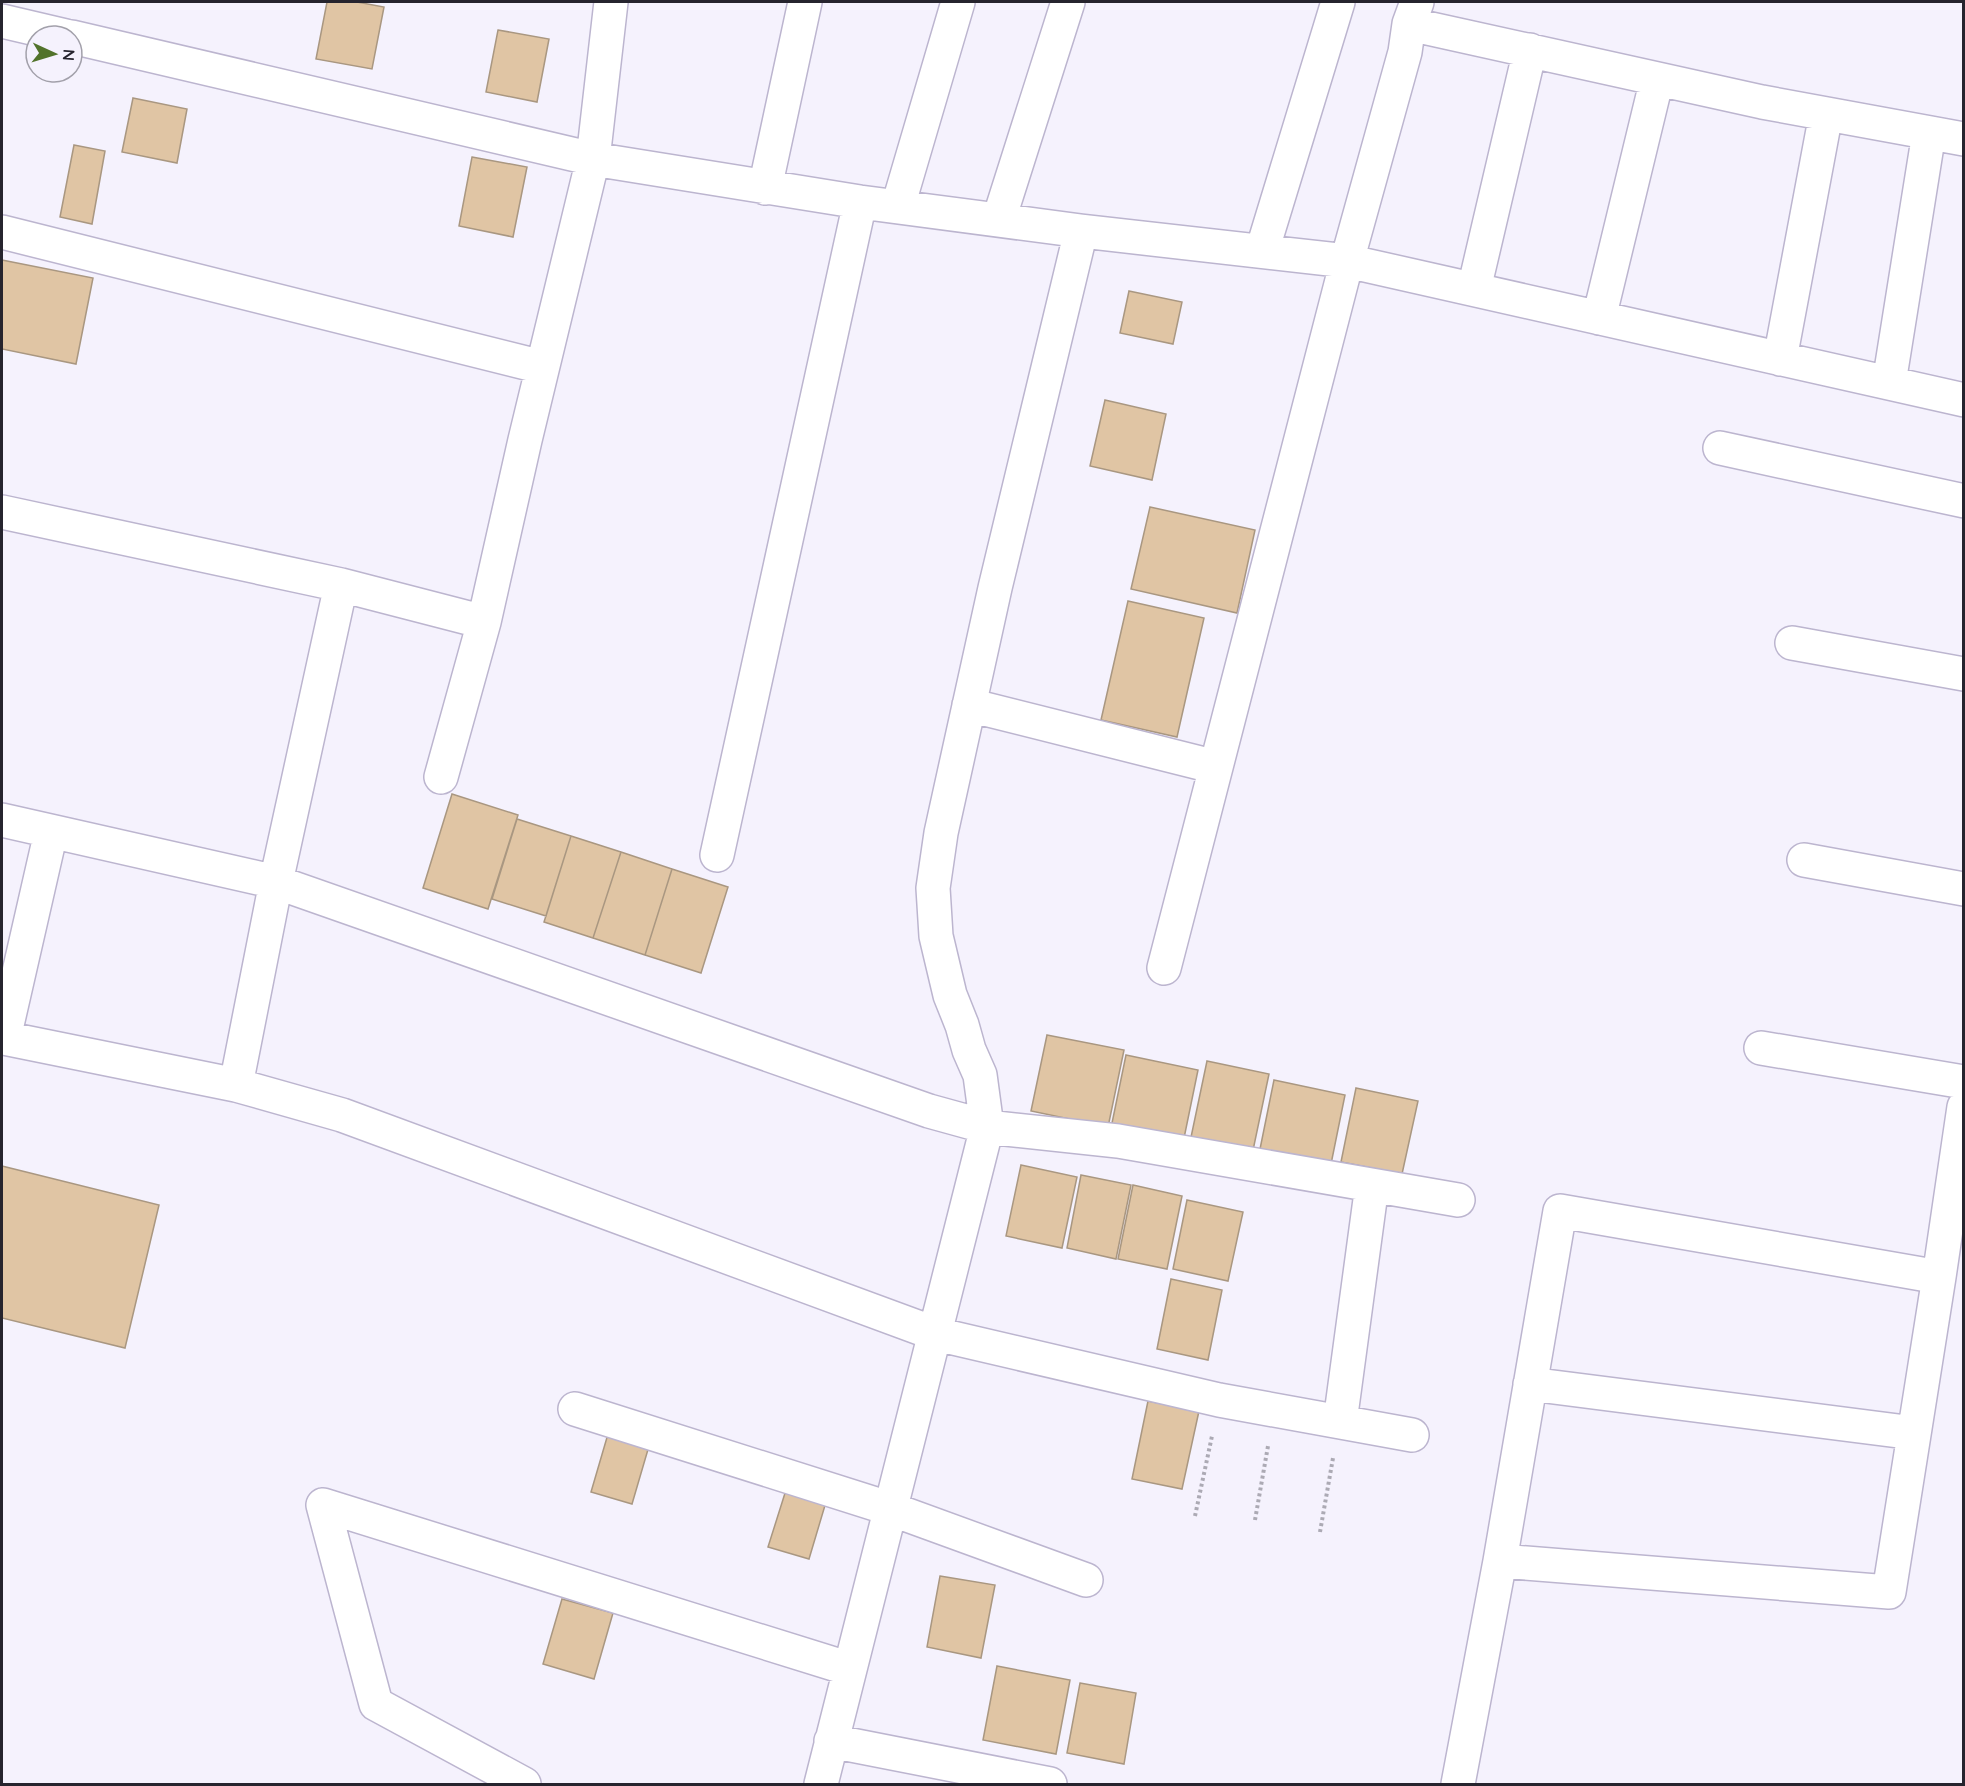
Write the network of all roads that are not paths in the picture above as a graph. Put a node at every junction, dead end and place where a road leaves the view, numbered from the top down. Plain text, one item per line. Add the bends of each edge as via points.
1 (611, 2) edge
2 (805, 2) edge
3 (958, 2) edge
4 (1068, 2) edge
5 (1338, 2) edge
6 (1413, 13) edge
7 (2, 21) edge
8 (24, 26) edge
9 (84, 40) edge
10 (1530, 50) junction
11 (1657, 79) junction
12 (1827, 114) junction
13 (1929, 133) junction
14 (1964, 139) edge
15 (593, 159) junction
16 (765, 188) junction
17 (860, 202) junction
18 (898, 206) junction
19 (999, 219) junction
20 (1081, 231) junction
21 (2, 232) edge
22 (1262, 251) junction
23 (1347, 261) junction
24 (1474, 289) junction
25 (1599, 318) junction
26 (1780, 359) junction
27 (542, 367) junction
28 (1889, 383) junction
29 (1964, 400) edge
30 (1720, 448) dead end
31 (1964, 501) edge
32 (2, 512) edge
33 (341, 585) junction
34 (484, 621) junction
35 (1792, 643) dead end
36 (1964, 674) edge
37 (969, 705) junction
38 (1216, 767) junction
39 (441, 777) dead end
40 (2, 820) edge
41 (51, 832) junction
42 (717, 855) dead end
43 (1804, 860) dead end
44 (276, 882) junction
45 (1964, 889) edge
46 (1164, 968) dead end
47 (2, 1038) edge
48 (1761, 1048) dead end
49 (1964, 1082) edge
50 (236, 1085) junction
51 (1964, 1107) edge
52 (987, 1127) junction
53 (1372, 1185) junction
54 (1458, 1200) dead end
55 (1939, 1277) junction
56 (936, 1334) junction
57 (1530, 1384) junction
58 (575, 1409) dead end
59 (1340, 1422) junction
60 (1914, 1433) junction
61 (1412, 1436) dead end
62 (891, 1509) junction
63 (1500, 1561) junction
64 (1086, 1580) dead end
65 (850, 1669) junction
66 (831, 1741) junction
67 (524, 1785) edge
68 (821, 1785) edge
69 (1050, 1785) edge
70 (1458, 1785) edge

1 - 15 street
2 - 16 street
3 - 18 street
4 - 19 street
5 - 22 street
6 - 10 street
6 - 23 street
7 - 8 street
9 - 15 street
10 - 11 street
10 - 24 street
11 - 12 street
11 - 25 street
12 - 13 street
12 - 26 street
13 - 14 street
13 - 28 street
15 - 16 street
15 - 27 street
16 - 17 street
17 - 18 street
17 - 42 street
18 - 19 street
19 - 20 street
20 - 22 street
20 - 37 street
21 - 27 street
22 - 23 street
23 - 24 street
23 - 38 street
24 - 25 street
25 - 26 street
26 - 28 street
27 - 34 street
28 - 29 street
30 - 31 street
32 - 33 street
33 - 34 street
33 - 44 street
34 - 39 street
35 - 36 street
37 - 38 street
37 - 52 street via 933,888 936,936 950,995 980,1075
38 - 46 street
40 - 41 street
41 - 44 street
41 - 47 street
43 - 45 street
44 - 50 street
44 - 52 street via 929,1111
47 - 50 street
48 - 49 street
50 - 56 street via 342,1115
51 - 55 street
52 - 53 street via 1118,1141
52 - 56 street
53 - 54 street
53 - 59 street
55 - 57 street via 1560,1211
55 - 60 street
56 - 59 street via 1220,1400
56 - 62 street
57 - 60 street
57 - 63 street
58 - 62 street
59 - 61 street
60 - 63 street via 1889,1592
62 - 64 street
62 - 65 street
63 - 70 street
65 - 66 street
65 - 67 street via 323,1505 376,1704
66 - 68 street
66 - 69 street

